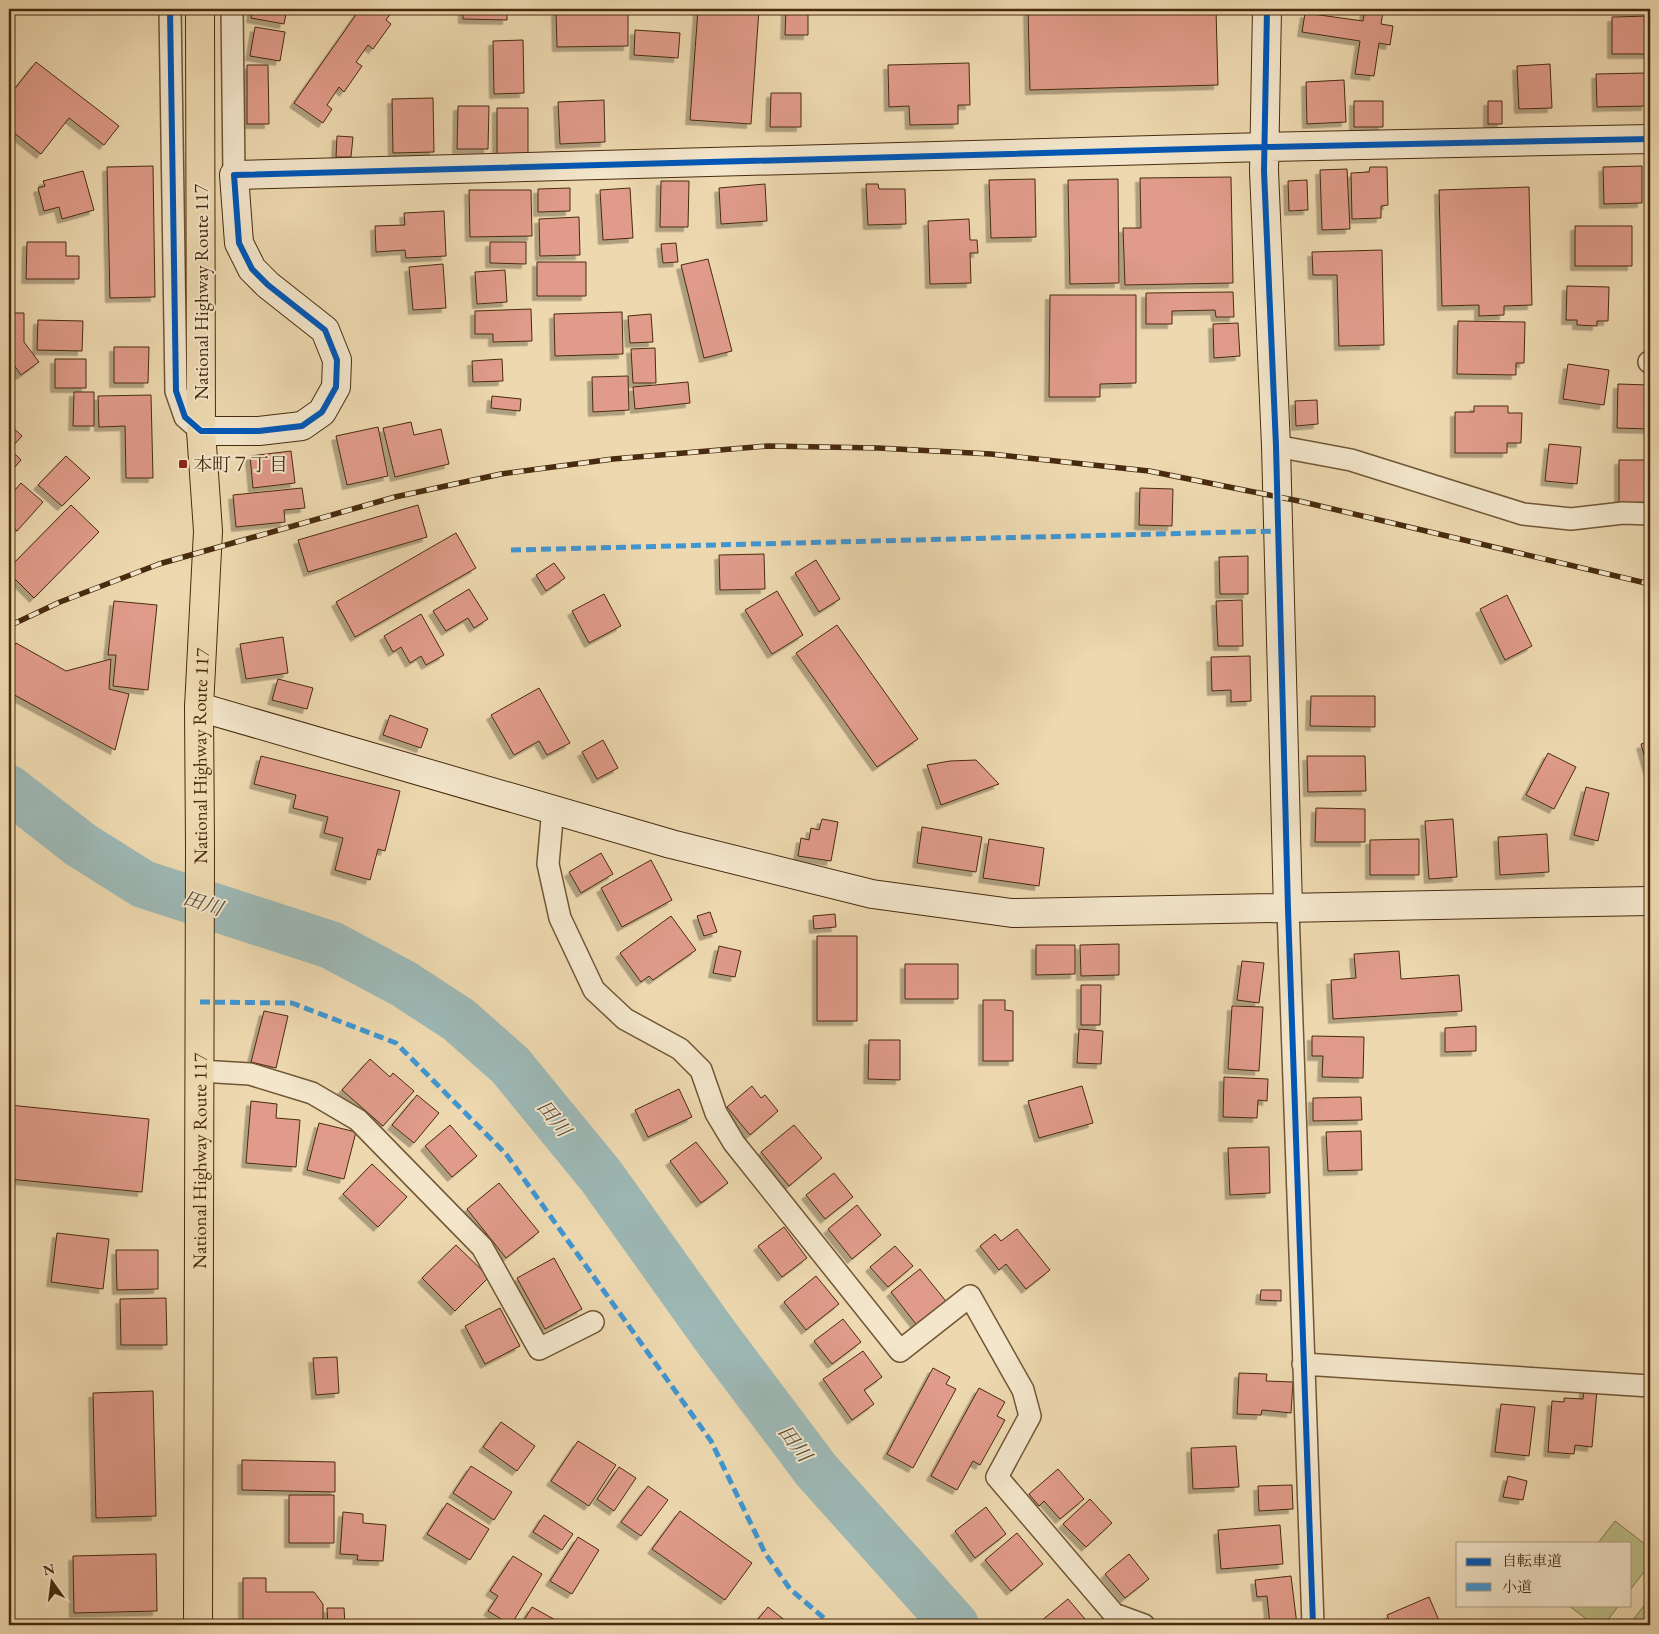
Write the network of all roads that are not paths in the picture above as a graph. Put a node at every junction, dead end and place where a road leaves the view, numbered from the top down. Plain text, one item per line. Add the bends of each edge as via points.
1 (170, 9) edge
2 (200, 9) edge
3 (232, 9) edge
4 (1267, 9) edge
5 (1650, 139) edge
6 (1264, 147) junction
7 (234, 175) junction
8 (201, 431) junction
9 (1276, 446) junction
10 (1650, 514) edge
11 (199, 706) junction
12 (553, 808) junction
13 (1650, 901) edge
14 (1288, 909) junction
15 (200, 1071) junction
16 (593, 1322) dead end
17 (1303, 1364) junction
18 (1650, 1386) edge
19 (198, 1625) edge
20 (1144, 1625) edge
21 (1313, 1625) edge

1 - 8 street via 176,390 185,417
2 - 8 highway, National Highway Route 117
3 - 7 street
4 - 6 street
5 - 6 street
6 - 7 street
6 - 9 street
7 - 8 street via 239,243 252,269 326,330 337,360 336,387 322,412 302,426 259,431
8 - 11 highway, National Highway Route 117 via 208,531
9 - 10 street via 1351,460 1523,514 1571,519
9 - 14 street
11 - 12 street
11 - 15 highway, National Highway Route 117
12 - 14 street via 671,844 872,894 1012,914
12 - 20 street via 548,864 560,918 594,990 625,1019 680,1049 701,1070 716,1113 734,1143 900,1351 970,1296 1023,1390 1030,1416 997,1477 1114,1614
13 - 14 street
14 - 17 street
15 - 16 street via 250,1074 303,1090 358,1120 482,1247 540,1350
15 - 19 highway, National Highway Route 117
17 - 18 street
17 - 21 street

